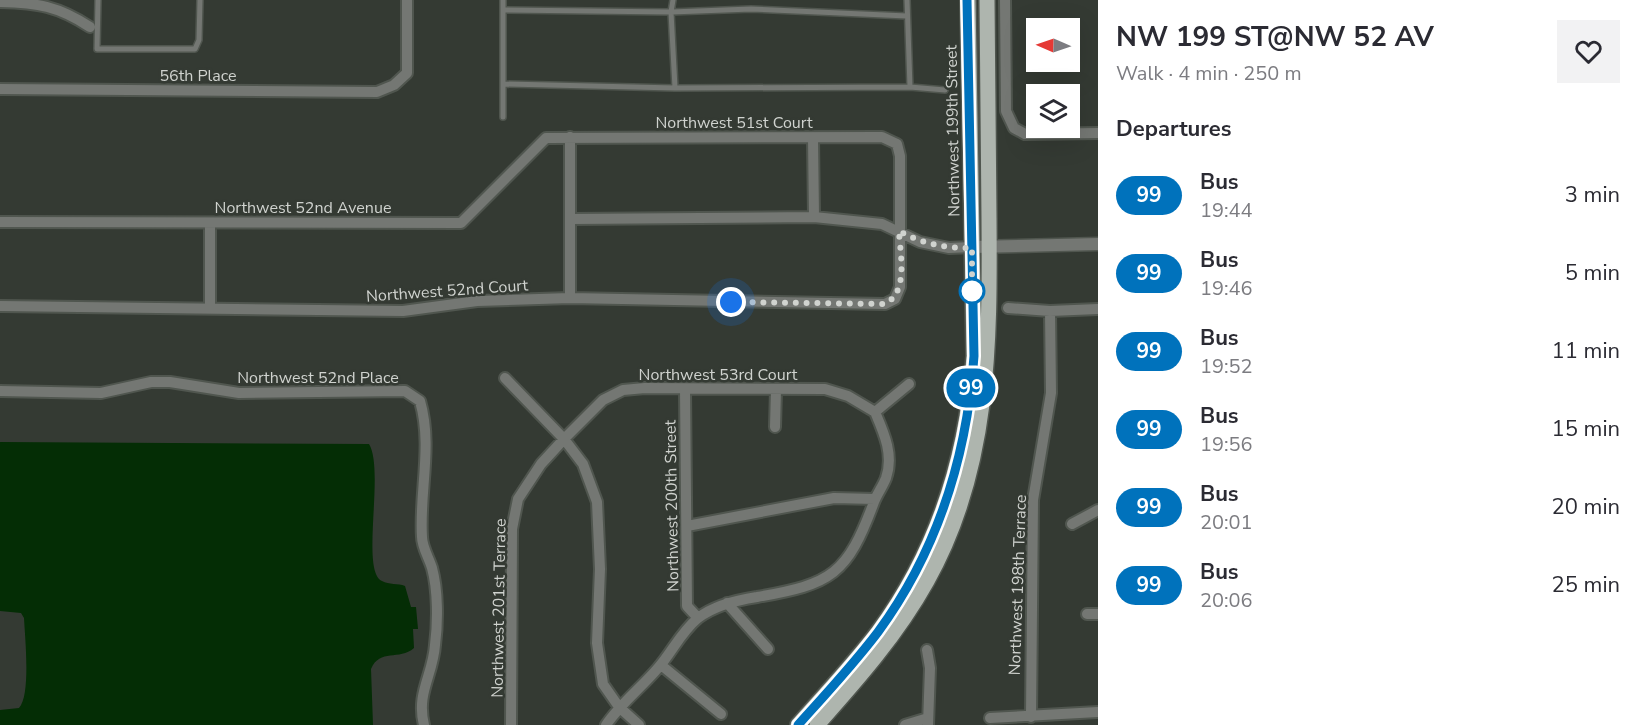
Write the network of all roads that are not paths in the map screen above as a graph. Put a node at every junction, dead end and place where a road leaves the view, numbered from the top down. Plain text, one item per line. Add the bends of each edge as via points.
1 (98, 0) edge
2 (200, 0) edge
3 (407, 0) edge
4 (503, 0) edge
5 (673, 0) edge
6 (751, 0) edge
7 (907, 0) edge
8 (968, 0) edge
9 (987, 0) edge
10 (1005, 0) edge
11 (0, 2) edge
12 (751, 9) junction
13 (504, 10) junction
14 (671, 12) junction
15 (907, 16) junction
16 (90, 27) dead end
17 (502, 84) junction
18 (910, 87) junction
19 (675, 88) junction
20 (0, 89) edge
21 (945, 90) dead end
22 (503, 117) dead end
23 (1098, 132) edge
24 (570, 137) junction
25 (813, 138) junction
26 (814, 217) junction
27 (571, 219) junction
28 (0, 222) edge
29 (210, 225) junction
30 (899, 231) junction
31 (1098, 244) edge
32 (990, 247) junction
33 (972, 248) junction
34 (570, 298) junction
35 (0, 306) edge
36 (1008, 308) dead end
37 (210, 309) junction
38 (1098, 309) edge
39 (1050, 311) junction
40 (505, 378) dead end
41 (909, 384) dead end
42 (685, 389) junction
43 (776, 389) junction
44 (0, 391) edge
45 (875, 412) junction
46 (775, 427) dead end
47 (564, 439) junction
48 (541, 464) joint
49 (875, 499) junction
50 (1098, 510) edge
51 (951, 513) junction
52 (1072, 524) dead end
53 (687, 526) junction
54 (727, 603) junction
55 (698, 618) junction
56 (768, 649) dead end
57 (927, 650) dead end
58 (661, 665) junction
59 (619, 707) junction
60 (1098, 712) edge
61 (720, 714) dead end
62 (1031, 717) junction
63 (990, 718) dead end
64 (928, 721) edge
65 (424, 725) edge
66 (511, 725) edge
67 (606, 725) edge
68 (639, 725) edge
69 (798, 725) edge
70 (817, 725) edge
71 (905, 725) edge

1 - 2 lane via 97,49 195,49 199,40
3 - 20 street, 56th Place via 407,74 378,92
4 - 13 lane
5 - 14 lane
6 - 12 lane
7 - 15 lane
8 - 33 main road, Northwest 199th Street
9 - 32 main road
10 - 23 street via 1006,111 1014,128 1025,134
11 - 16 street via 36,3 66,11
12 - 14 lane
12 - 15 lane
13 - 14 lane
13 - 17 lane
14 - 19 lane
15 - 18 lane
17 - 19 lane
17 - 22 lane
18 - 19 lane
18 - 21 lane
24 - 25 street, Northwest 51st Court
24 - 27 street
24 - 29 street, Northwest 52nd Avenue via 546,138 461,223
25 - 26 street
25 - 30 street, Northwest 51st Court via 882,137 897,144
26 - 27 street
26 - 30 street via 882,224
27 - 34 street
28 - 29 street, Northwest 52nd Avenue
29 - 37 street
30 - 33 street via 920,242
30 - 34 street, Northwest 52nd Court via 900,287 895,299 885,304
31 - 32 street
32 - 33 street
32 - 51 main road via 985,393 973,462
33 - 51 main road, Northwest 199th Street via 974,356
34 - 37 street, Northwest 52nd Court via 477,301 403,311
35 - 37 street, Northwest 52nd Court
36 - 39 street
38 - 39 street
39 - 62 street, Northwest 198th Terrace via 1051,393 1033,500
40 - 47 street
41 - 45 street
42 - 43 street, Northwest 53rd Court
42 - 47 street, Northwest 53rd Court via 623,390 603,400
42 - 53 street, Northwest 200th Street
43 - 45 street, Northwest 53rd Court via 825,389 848,396
43 - 46 street
44 - 65 street, Northwest 52nd Place via 101,393 170,382 239,393 405,391 420,401 426,422 422,539 432,569 436,609 435,646 422,691
45 - 49 street via 890,459
47 - 48 street, Northwest 53rd Court
47 - 59 street via 584,464 597,502 597,643 603,684
48 - 66 street, Northwest 201st Terrace via 518,499 512,529
49 - 53 street via 834,498
49 - 54 street via 862,537 839,568 820,582
50 - 52 street
51 - 69 main road via 891,613 856,660
51 - 70 main road via 928,580 909,611 867,669
53 - 55 street, Northwest 200th Street via 687,606
54 - 55 street
54 - 56 street
55 - 58 street
57 - 64 street
58 - 59 street
58 - 61 street
59 - 67 street
59 - 68 street
60 - 62 street
62 - 63 street
64 - 71 street

